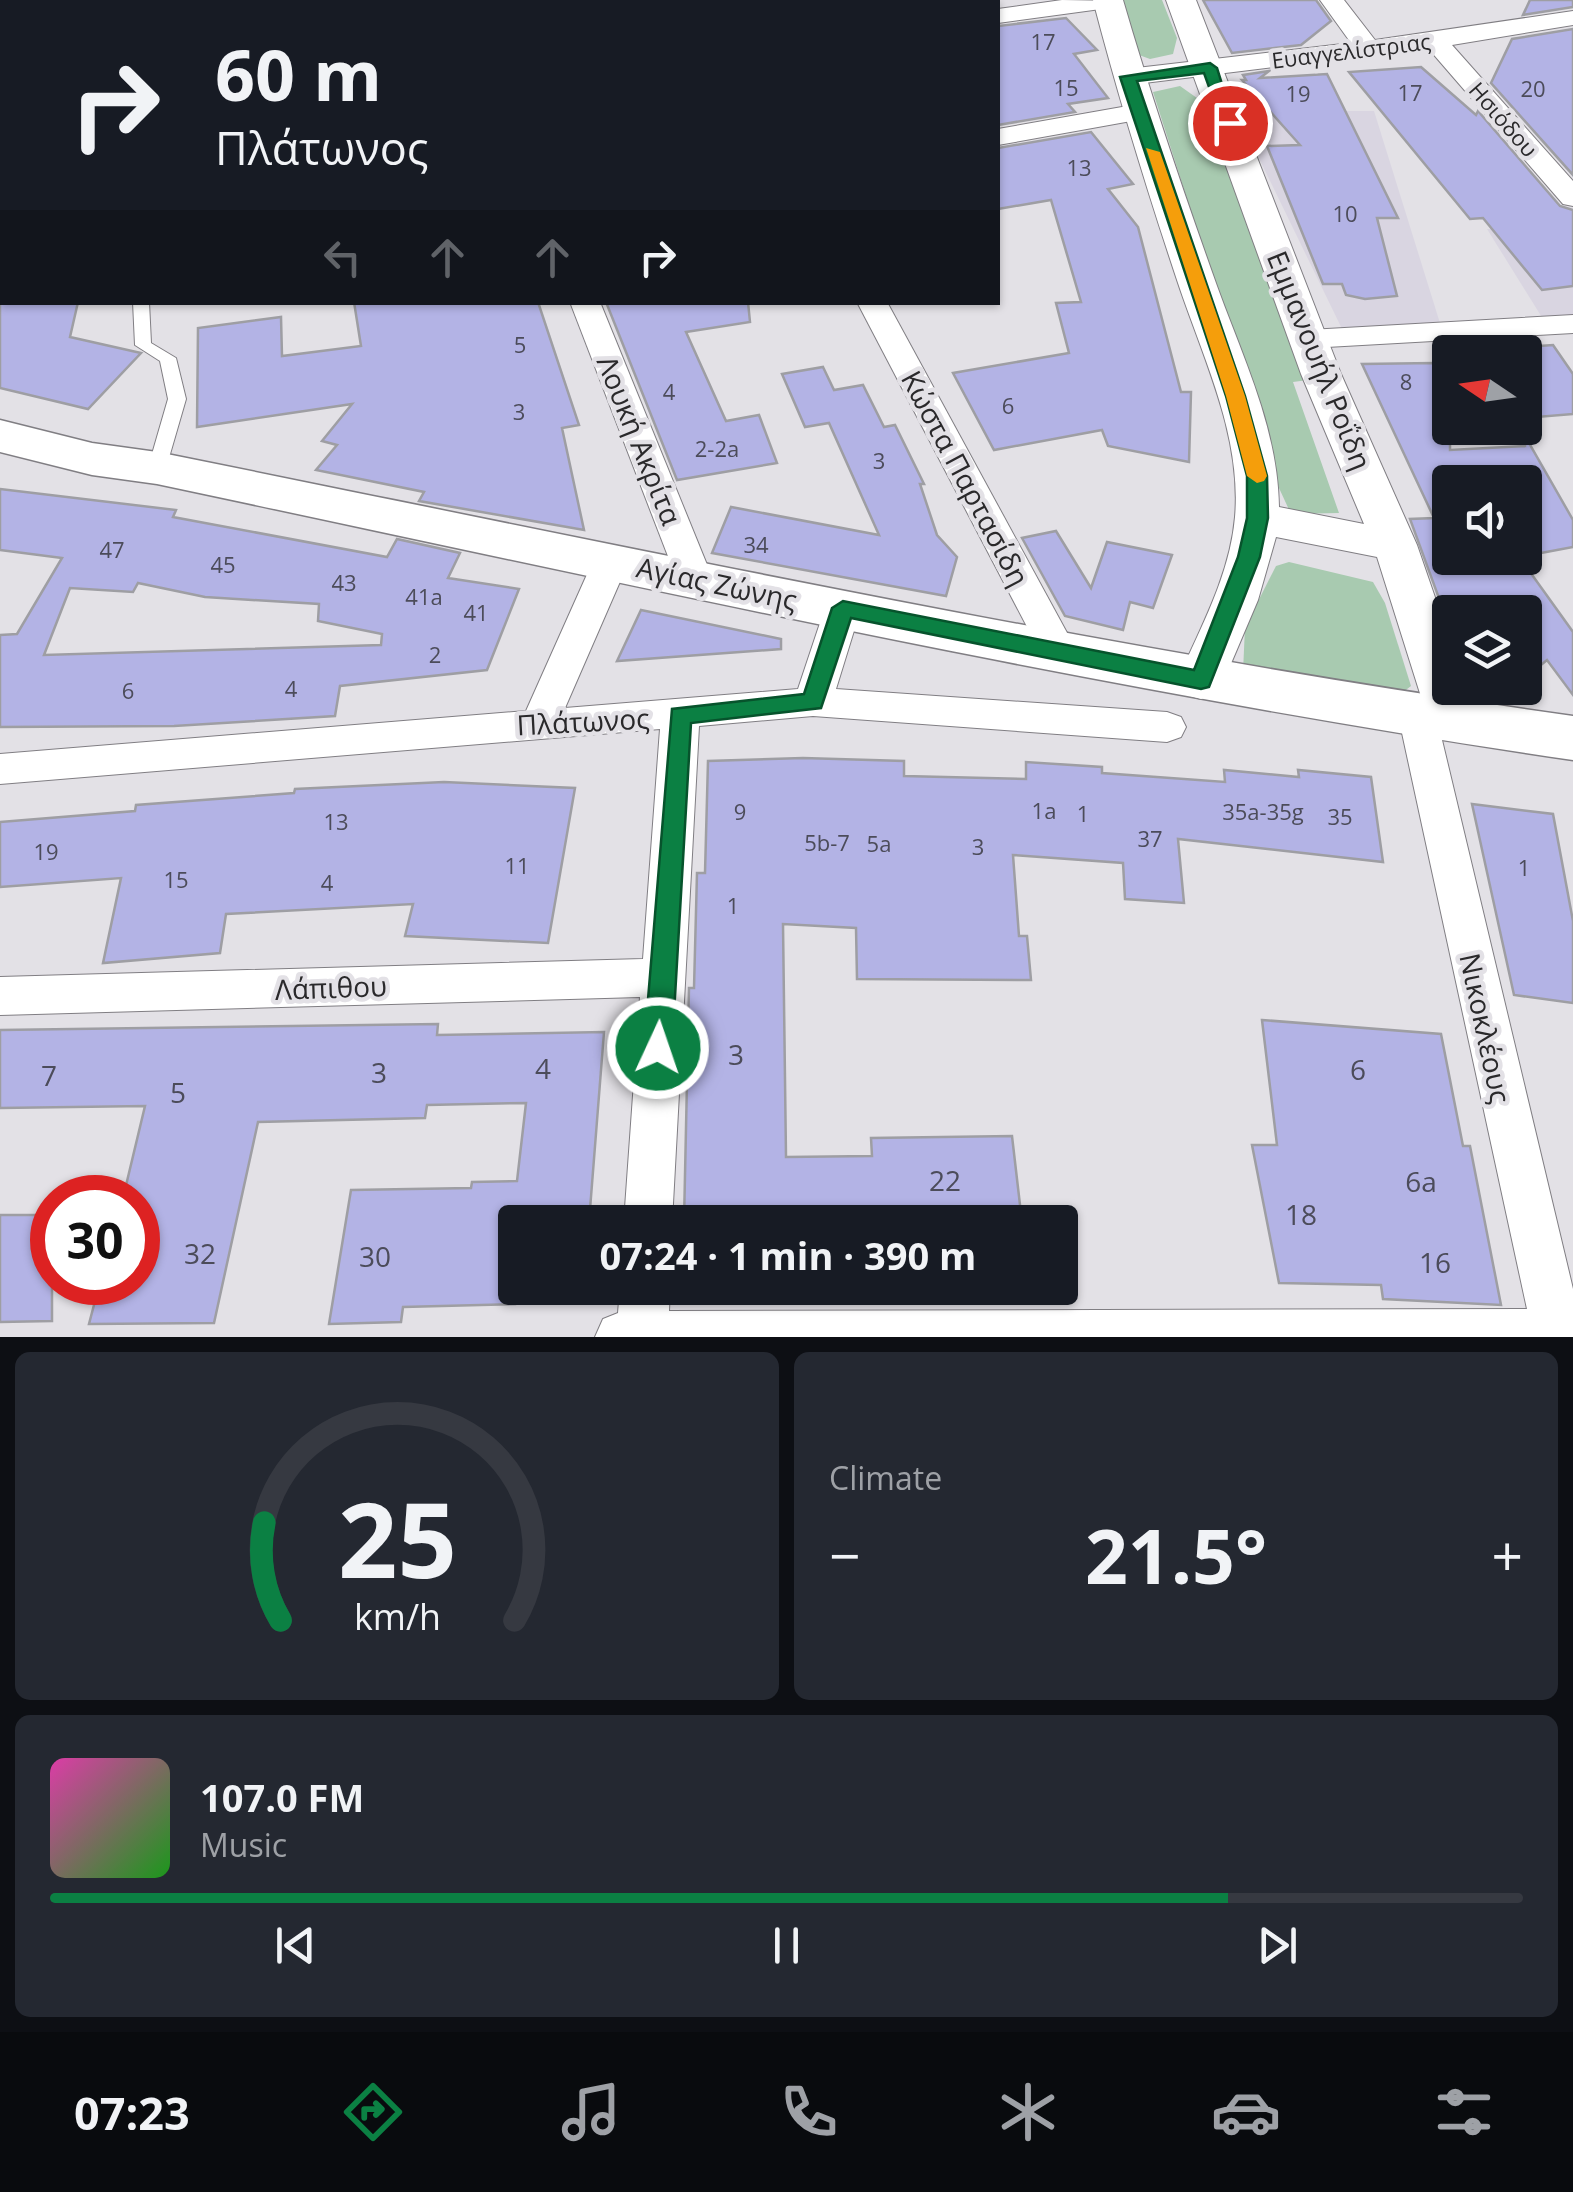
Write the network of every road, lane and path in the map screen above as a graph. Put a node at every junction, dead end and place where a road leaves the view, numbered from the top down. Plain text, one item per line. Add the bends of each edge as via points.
1 (1108, 0) edge
2 (1181, 0) edge
3 (1332, 0) edge
4 (1000, 16) edge
5 (1573, 18) edge
6 (1434, 40) junction
7 (1368, 48) junction
8 (1210, 68) junction
9 (1133, 94) junction
10 (1000, 136) edge
11 (1573, 198) edge
12 (142, 305) edge
13 (586, 305) edge
14 (874, 305) edge
15 (1573, 324) edge
16 (1308, 339) junction
17 (0, 414) edge
18 (0, 436) edge
19 (158, 468) junction
20 (1258, 518) junction
21 (1396, 545) junction
22 (611, 561) junction
23 (694, 577) junction
24 (843, 608) junction
25 (1060, 653) junction
26 (1201, 680) junction
27 (813, 702) junction
28 (680, 715) junction
29 (1436, 720) junction
30 (540, 722) junction
31 (1167, 727) dead end
32 (1573, 738) edge
33 (0, 769) edge
34 (662, 978) junction
35 (0, 996) edge
36 (649, 1205) edge
37 (636, 1320) edge
38 (1564, 1334) edge

1 - 4 street
1 - 9 street
2 - 8 street, Εμμανουήλ Ροΐδη
3 - 7 street
5 - 6 street, Ευαγγελίστριας
6 - 7 street, Ευαγγελίστριας
6 - 11 street, Ησιόδου
7 - 8 street, Ευαγγελίστριας
8 - 9 street, Ευαγγελίστριας
8 - 16 street, Εμμανουήλ Ροΐδη
9 - 10 street, Ευαγγελίστριας
9 - 20 street via 1236,396 1257,476
12 - 19 lane via 143,345 168,358 177,399
13 - 23 street, Λουκή Ακρίτα
14 - 25 street, Κώστα Παρτασίδη
15 - 16 street
16 - 21 street, Εμμανουήλ Ροΐδη
17 - 19 main road, Αγίας Ζώνης via 103,441
18 - 19 main road, Αγίας Ζώνης via 92,460
19 - 22 main road, Αγίας Ζώνης
20 - 21 street
20 - 26 street
21 - 29 street, Εμμανουήλ Ροΐδη
22 - 23 main road, Αγίας Ζώνης
22 - 30 street
23 - 24 main road, Αγίας Ζώνης
24 - 25 main road, Αγίας Ζώνης
24 - 27 street
25 - 26 main road, Αγίας Ζώνης
26 - 29 main road, Αγίας Ζώνης
27 - 28 street, Πλάτωνος
27 - 31 street, Πλάτωνος
28 - 30 street, Πλάτωνος
28 - 34 street
29 - 32 main road, Αγίας Ζώνης
29 - 38 street, Νικοκλέους
30 - 33 street, Πλάτωνος
34 - 35 street, Λάπιθου
34 - 36 street
37 - 38 street

